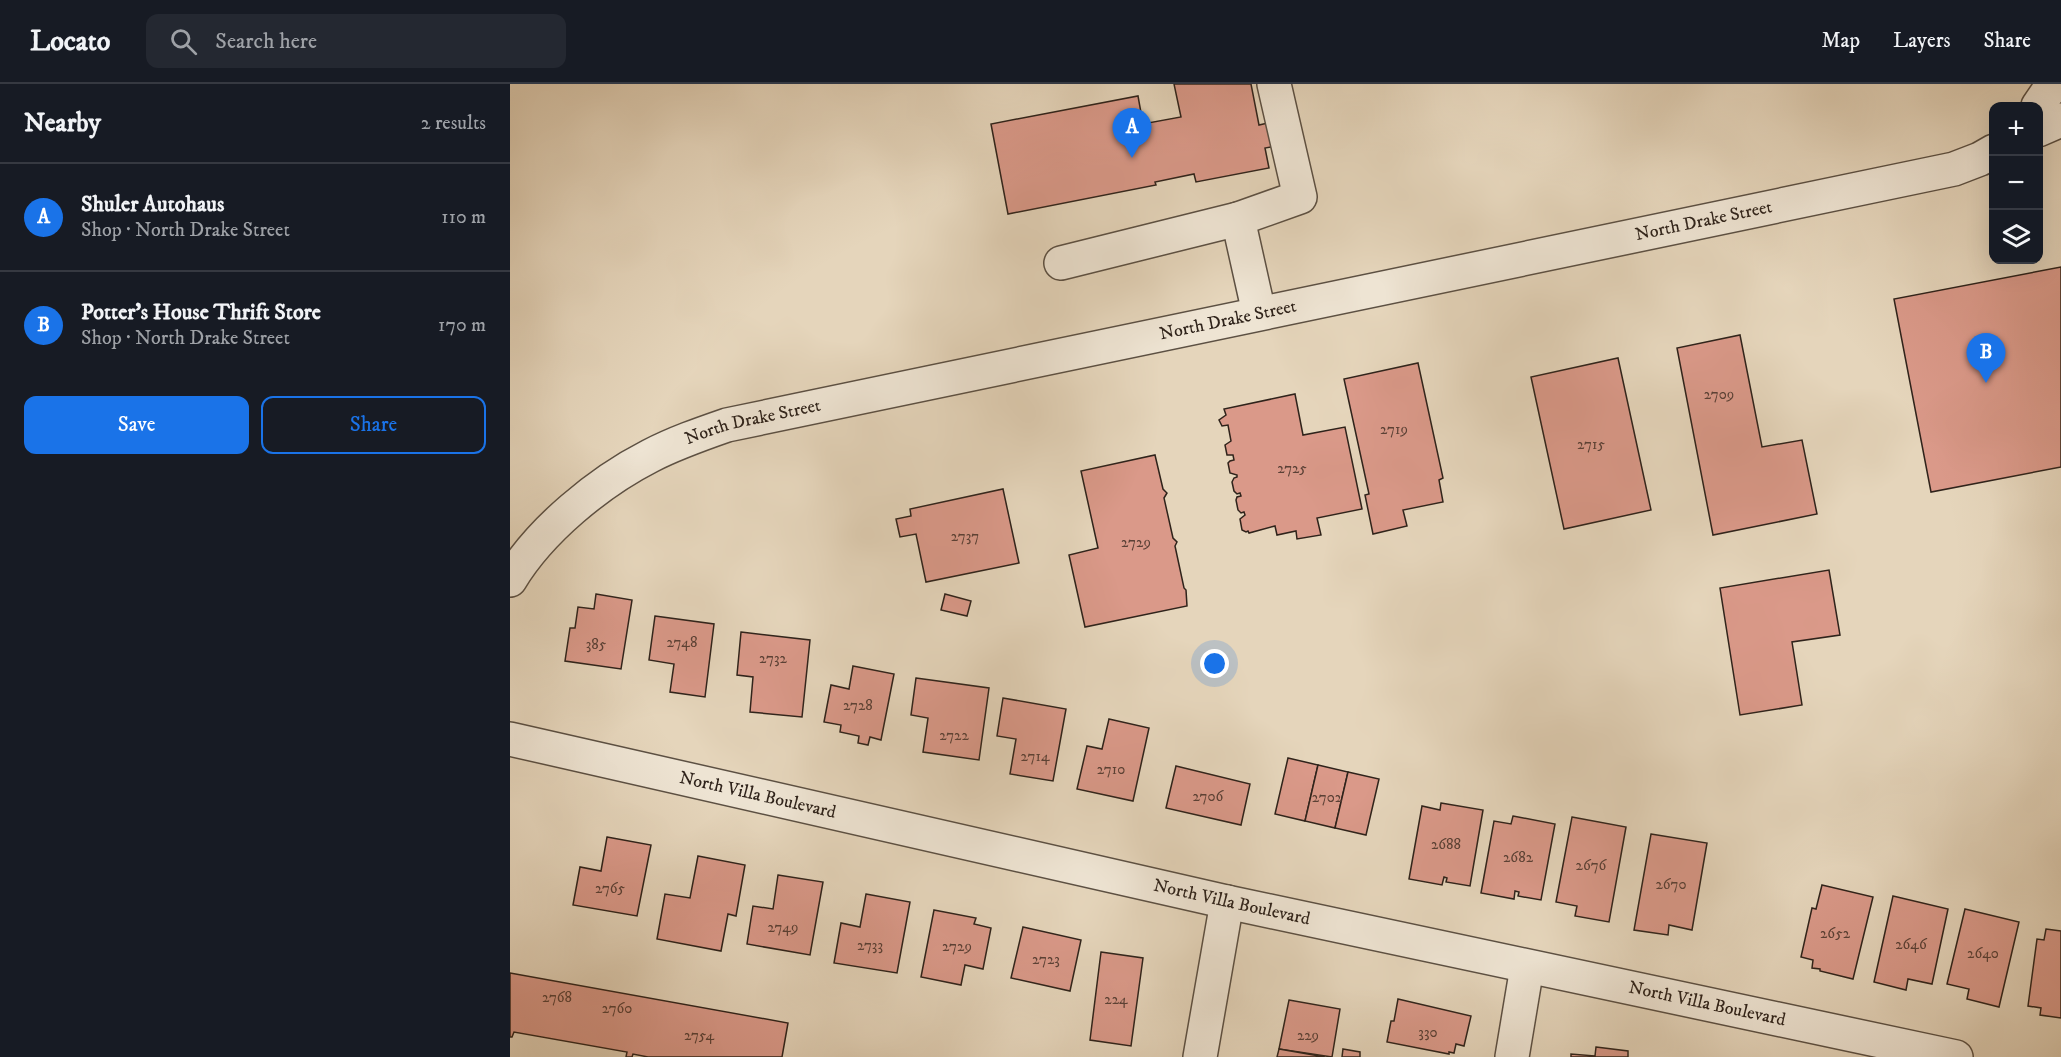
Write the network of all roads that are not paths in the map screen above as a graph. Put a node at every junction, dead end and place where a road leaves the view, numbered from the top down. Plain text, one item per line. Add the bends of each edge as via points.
1 (1274, 84) edge
2 (2053, 84) edge
3 (2041, 102) edge
4 (2061, 120) edge
5 (2043, 128) edge
6 (1989, 154) edge
7 (1238, 219) junction
8 (1061, 262) dead end
9 (1259, 313) junction
10 (510, 580) edge
11 (510, 739) edge
12 (1227, 902) junction
13 (1527, 967) junction
14 (1200, 1057) edge
15 (1512, 1057) edge
16 (1956, 1057) edge

1 - 7 street via 1300,197
2 - 3 street
4 - 5 street
6 - 9 street, North Drake Street via 1954,169
7 - 8 street
7 - 9 street
9 - 10 street, North Drake Street via 775,413 695,436 614,477 575,507 543,537
11 - 12 street, North Villa Boulevard
12 - 13 street, North Villa Boulevard
12 - 14 street
13 - 15 street
13 - 16 street, North Villa Boulevard

